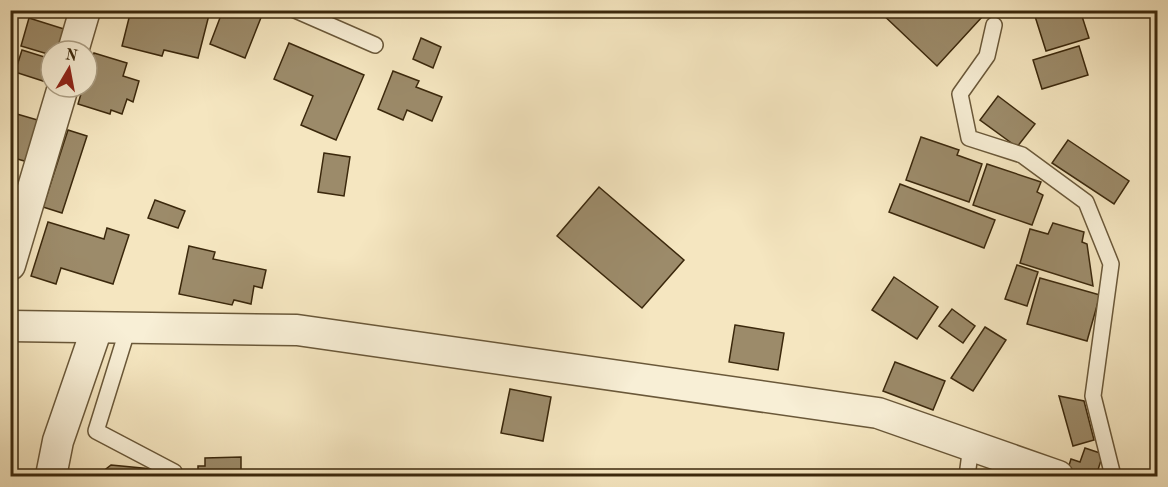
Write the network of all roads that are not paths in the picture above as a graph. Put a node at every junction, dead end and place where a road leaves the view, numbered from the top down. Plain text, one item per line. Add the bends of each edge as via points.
1 (85, 10) edge
2 (295, 10) edge
3 (994, 25) dead end
4 (77, 39) edge
5 (375, 45) dead end
6 (59, 99) edge
7 (10, 265) edge
8 (10, 326) edge
9 (97, 328) junction
10 (128, 328) junction
11 (971, 446) junction
12 (51, 477) edge
13 (173, 477) edge
14 (967, 477) edge
15 (1058, 477) edge
16 (1113, 477) edge

1 - 4 street
2 - 5 lane
3 - 16 lane via 987,56 960,94 969,138 1022,155 1086,202 1111,264 1093,396
6 - 7 street
8 - 9 street
9 - 10 street
9 - 12 street via 58,441
10 - 11 street via 297,330 878,413
10 - 13 lane via 96,431 174,472
11 - 14 lane
11 - 15 street

